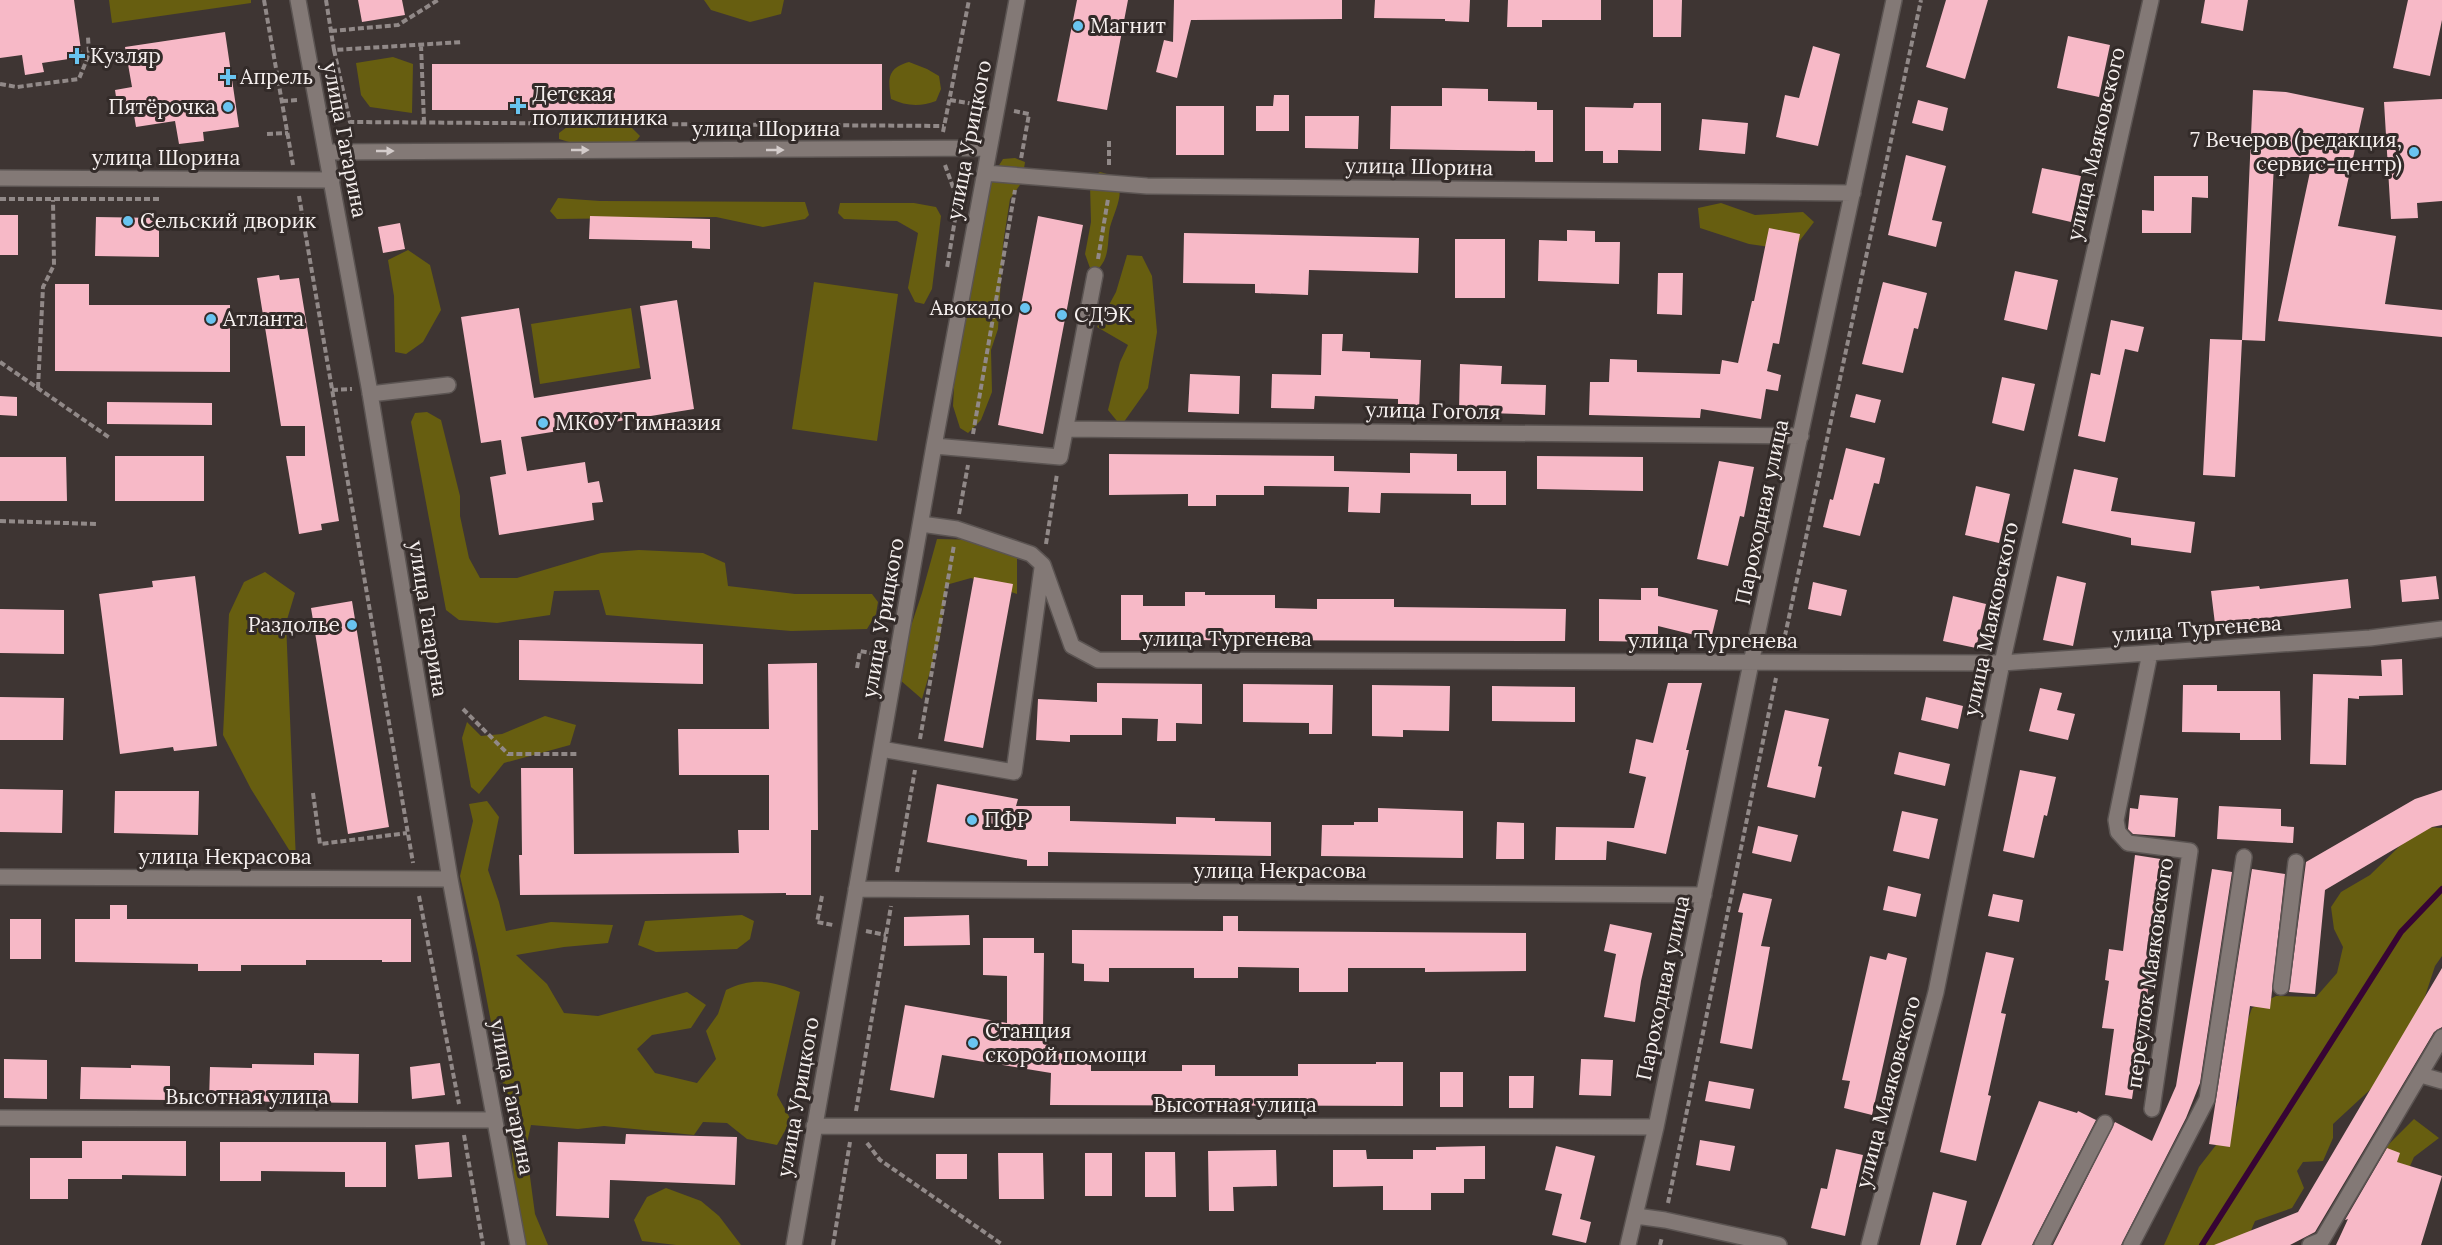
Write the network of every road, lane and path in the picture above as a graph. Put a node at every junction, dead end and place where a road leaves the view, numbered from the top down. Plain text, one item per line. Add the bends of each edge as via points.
1 (264, 0) edge
2 (298, 0) edge
3 (326, 0) edge
4 (438, 0) edge
5 (969, 0) edge
6 (1017, 0) edge
7 (1894, 0) edge
8 (1921, 0) edge
9 (2151, 0) edge
10 (331, 31) junction
11 (88, 37) dead end
12 (463, 42) dead end
13 (421, 45) junction
14 (334, 50) junction
15 (277, 73) junction
16 (244, 77) dead end
17 (0, 84) edge
18 (950, 100) junction
19 (997, 108) junction
20 (424, 122) junction
21 (944, 126) junction
22 (288, 133) junction
23 (267, 134) dead end
24 (1109, 141) dead end
25 (989, 148) junction
26 (939, 149) junction
27 (327, 152) junction
28 (985, 173) junction
29 (1018, 176) junction
30 (0, 178) edge
31 (296, 179) junction
32 (332, 180) junction
33 (1110, 183) junction
34 (1853, 193) junction
35 (53, 200) dead end
36 (1101, 245) dead end
37 (946, 271) dead end
38 (1095, 275) dead end
39 (0, 362) edge
40 (448, 385) dead end
41 (38, 388) junction
42 (370, 394) junction
43 (1066, 429) junction
44 (1801, 436) junction
45 (110, 438) dead end
46 (934, 446) junction
47 (970, 449) junction
48 (1060, 457) junction
49 (0, 521) edge
50 (98, 524) dead end
51 (921, 524) junction
52 (957, 529) junction
53 (1043, 565) junction
54 (378, 621) dead end
55 (371, 622) junction
56 (2442, 629) edge
57 (882, 644) dead end
58 (2150, 653) junction
59 (880, 655) junction
60 (897, 658) junction
61 (1751, 663) junction
62 (1779, 663) junction
63 (2002, 663) junction
64 (857, 668) dead end
65 (463, 709) dead end
66 (880, 749) junction
67 (578, 754) dead end
68 (313, 794) dead end
69 (407, 832) junction
70 (2244, 857) dead end
71 (2296, 862) dead end
72 (0, 877) edge
73 (450, 879) junction
74 (416, 880) junction
75 (856, 889) junction
76 (1704, 895) junction
77 (822, 896) dead end
78 (817, 922) dead end
79 (2281, 987) dead end
80 (2442, 1037) edge
81 (2421, 1076) junction
82 (2442, 1081) edge
83 (2152, 1109) dead end
84 (0, 1118) edge
85 (462, 1119) junction
86 (495, 1120) junction
87 (2105, 1123) dead end
88 (814, 1126) junction
89 (853, 1126) junction
90 (1656, 1127) junction
91 (1636, 1216) junction
92 (1665, 1220) junction
93 (2317, 1243) edge
94 (483, 1245) edge
95 (518, 1245) edge
96 (794, 1245) edge
97 (1003, 1245) edge
98 (1628, 1245) edge
99 (1660, 1245) edge
100 (1779, 1245) edge
101 (1869, 1245) edge
102 (2042, 1245) edge
103 (2132, 1245) edge

1 - 15 path
2 - 27 street, улица Гагарина
3 - 10 path
4 - 10 path via 398,25
5 - 18 path
6 - 19 street, улица Урицкого
7 - 34 street, Пароходная улица
8 - 62 path
9 - 63 street, улица Маяковского
10 - 14 path
11 - 17 path via 89,54 79,79 17,87
12 - 13 path
13 - 14 path
13 - 20 path
14 - 20 path via 350,122
15 - 16 path
15 - 22 path
18 - 19 path
18 - 21 path
19 - 25 street, улица Урицкого
19 - 29 path via 1029,114
20 - 21 path
21 - 26 path
22 - 23 path
22 - 31 path
24 - 33 path
25 - 26 street, улица Шорина
25 - 28 street, улица Урицкого
27 -> 26 street, улица Шорина
26 - 37 path via 958,201
27 - 32 street, улица Гагарина
28 - 29 street, улица Шорина
28 - 46 street, улица Урицкого
29 - 33 street, улица Шорина
29 - 47 path
30 - 31 street, улица Шорина
31 - 32 street, улица Шорина
31 - 55 path
32 - 42 street, улица Гагарина
33 - 34 street, улица Шорина
33 - 36 path
34 - 44 street, Пароходная улица
35 - 41 path via 54,265 44,287
38 - 43 street
39 - 41 path
40 - 42 street
41 - 45 path
42 - 73 street, улица Гагарина
43 - 44 street, улица Гоголя
43 - 48 street
44 - 61 street, Пароходная улица
46 - 47 street
46 - 51 street, улица Урицкого
47 - 48 street
47 - 52 path
48 - 53 path
49 - 50 path
51 - 52 street
51 - 60 street, улица Урицкого
52 - 53 street via 1031,554
53 - 61 street, улица Тургенева via 1072,646 1098,660
53 - 66 street via 1014,772
54 - 55 path
55 - 69 path
56 - 58 street, улица Тургенева via 2370,638
57 - 59 path
58 - 63 street, улица Тургенева
58 - 83 street, переулок Маяковского via 2116,820 2118,832 2127,843 2190,851
59 - 60 path
59 - 64 path via 860,651
60 - 66 street, улица Урицкого
61 - 62 street, улица Тургенева
61 - 76 street, Пароходная улица
62 - 63 street, улица Тургенева
62 - 92 path
63 - 101 street, улица Маяковского via 1936,992
65 - 67 path via 508,754
66 - 75 street, улица Урицкого
68 - 69 path via 320,844
69 - 74 path
70 - 103 street via 2207,1099
71 - 79 street
72 - 74 street, улица Некрасова
73 - 74 street, улица Некрасова
73 - 86 street, улица Гагарина
74 - 85 path
75 - 76 street, улица Некрасова
75 - 88 street, улица Урицкого
76 - 90 street, Пароходная улица
77 - 78 path
80 - 81 street
81 - 82 street
81 - 93 street
84 - 85 street, Высотная улица
85 - 86 street, Высотная улица
85 - 94 path
86 - 95 street, улица Гагарина
87 - 102 street
88 - 89 street, Высотная улица
88 - 96 street, улица Урицкого
89 - 90 street, Высотная улица
89 - 97 path via 880,1160
90 - 91 street, Пароходная улица
91 - 92 street
91 - 98 street, Пароходная улица
92 - 99 path
92 - 100 street

